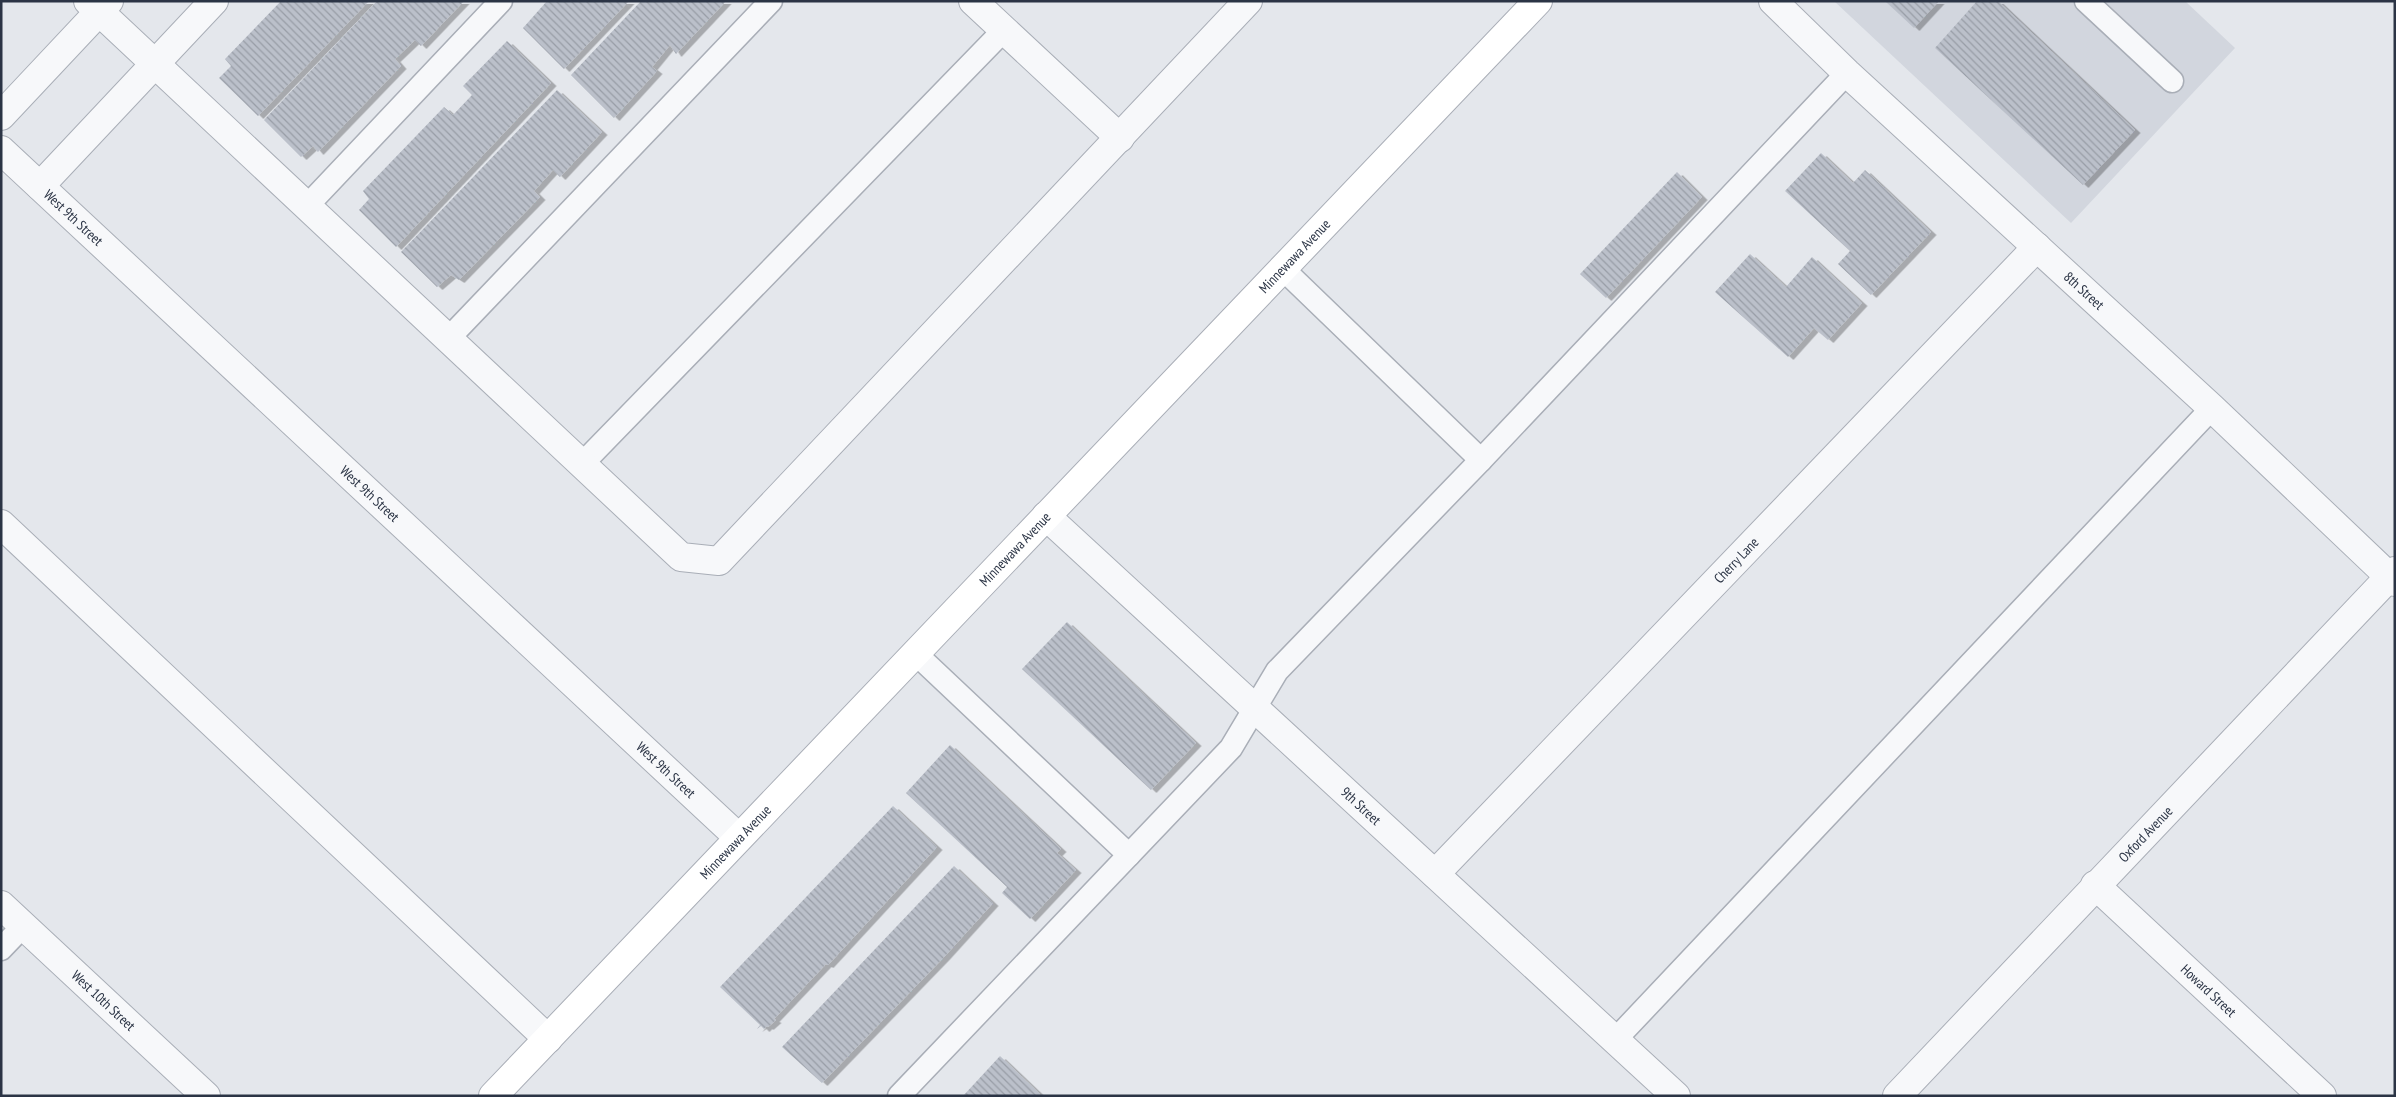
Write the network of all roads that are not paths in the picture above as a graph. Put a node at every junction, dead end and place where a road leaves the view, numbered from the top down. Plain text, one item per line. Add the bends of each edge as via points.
1 (214, 1) edge
2 (501, 1) edge
3 (771, 1) edge
4 (973, 1) edge
5 (1248, 1) edge
6 (1538, 1) edge
7 (1773, 1) edge
8 (2086, 1) edge
9 (99, 5) edge
10 (1004, 30) junction
11 (155, 64) junction
12 (1847, 73) junction
13 (2172, 80) dead end
14 (1, 116) edge
15 (1120, 138) junction
16 (1, 150) edge
17 (40, 186) junction
18 (307, 206) junction
19 (2037, 247) junction
20 (1282, 268) junction
21 (448, 339) junction
22 (2212, 408) junction
23 (1481, 460) junction
24 (582, 464) junction
25 (1046, 516) junction
26 (1, 524) edge
27 (2393, 577) edge
28 (914, 653) junction
29 (1255, 707) junction
30 (738, 837) junction
31 (1129, 855) junction
32 (1435, 874) junction
33 (2094, 885) junction
34 (1, 905) edge
35 (24, 925) junction
36 (1, 948) edge
37 (548, 1039) junction
38 (1615, 1040) junction
39 (206, 1096) edge
40 (493, 1096) edge
41 (899, 1096) edge
42 (1676, 1096) edge
43 (1897, 1096) edge
44 (2322, 1096) edge

1 - 11 street
2 - 18 lane
3 - 21 lane
4 - 10 street
5 - 15 street
6 - 20 main road, Minnewawa Avenue
7 - 12 street, 8th Street
8 - 13 lane
9 - 11 street
9 - 14 street
10 - 15 street
10 - 24 lane
11 - 17 street
11 - 18 street
12 - 19 street, 8th Street
12 - 23 lane
15 - 24 street via 719,561 680,557
16 - 17 street, West 9th Street
17 - 30 street, West 9th Street
18 - 21 street
19 - 22 street, 8th Street
19 - 32 street, Cherry Lane
20 - 23 lane
20 - 25 main road, Minnewawa Avenue
21 - 24 street
22 - 27 street, 8th Street
22 - 38 lane
23 - 29 lane via 1277,672
25 - 28 main road, Minnewawa Avenue
25 - 29 street, 9th Street
26 - 37 street
27 - 33 street, Oxford Avenue
28 - 30 main road, Minnewawa Avenue
28 - 31 lane
29 - 31 lane via 1231,748
29 - 32 street, 9th Street
30 - 37 main road, Minnewawa Avenue
31 - 41 lane
32 - 38 street, 9th Street
33 - 43 street, Oxford Avenue
33 - 44 street, Howard Street
34 - 35 street, West 10th Street
35 - 36 lane
35 - 39 street, West 10th Street
37 - 40 main road, Minnewawa Avenue
38 - 42 street, 9th Street

